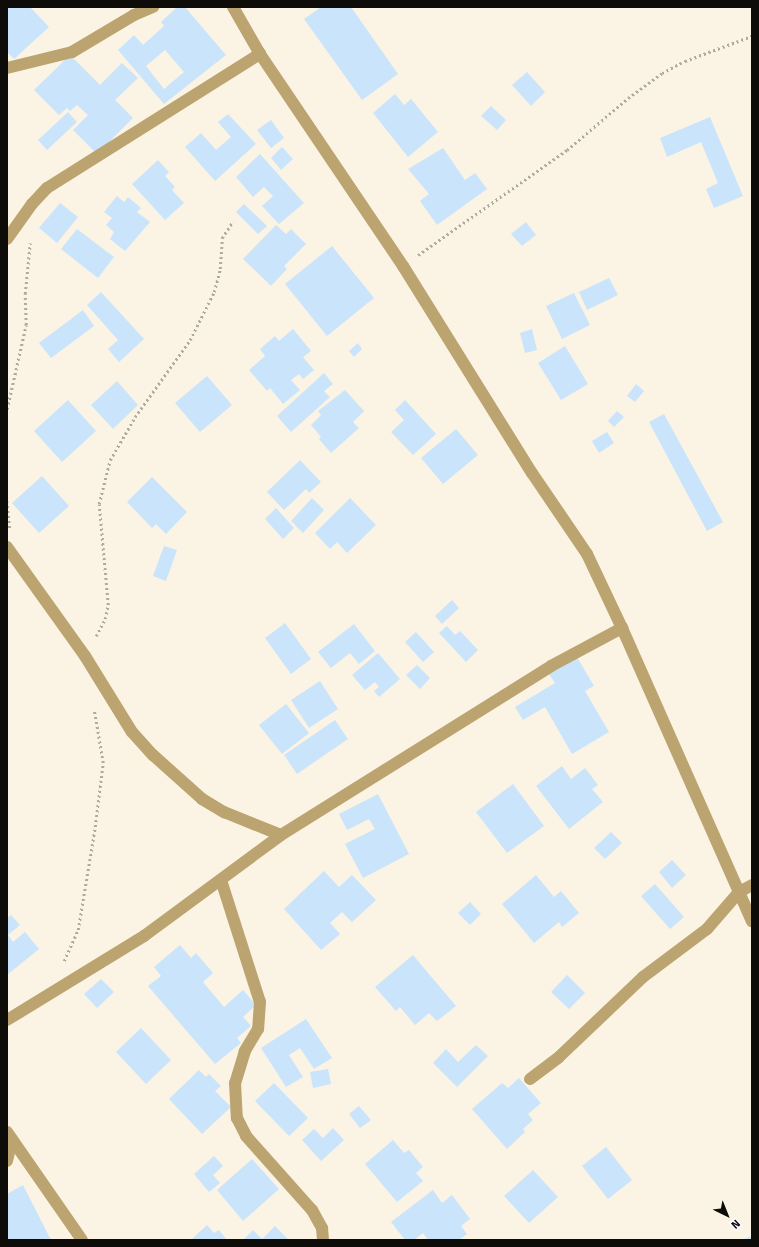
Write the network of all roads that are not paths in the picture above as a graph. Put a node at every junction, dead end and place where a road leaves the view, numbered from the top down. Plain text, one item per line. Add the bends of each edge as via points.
1 (153, 7) edge
2 (233, 7) edge
3 (260, 54) junction
4 (7, 68) edge
5 (7, 239) edge
6 (7, 547) edge
7 (622, 628) junction
8 (281, 835) junction
9 (221, 880) junction
10 (752, 885) edge
11 (739, 892) junction
12 (752, 922) edge
13 (7, 1020) edge
14 (530, 1079) dead end
15 (9, 1136) edge
16 (7, 1161) edge
17 (82, 1240) edge
18 (323, 1240) edge

1 - 4 street via 134,15 72,52
2 - 3 street
3 - 5 street via 47,188
3 - 7 street via 403,266 532,473 587,554
6 - 8 street via 85,656 132,732 152,755 202,799 224,812
7 - 8 street via 551,666
7 - 11 street
8 - 9 street
9 - 13 street via 144,936
9 - 18 street via 260,1002 258,1029 245,1051 235,1083 237,1118 246,1136 312,1210 322,1228
10 - 11 street
11 - 12 street
11 - 14 street via 706,929 643,976 559,1057
15 - 16 street
15 - 17 street via 48,1188

